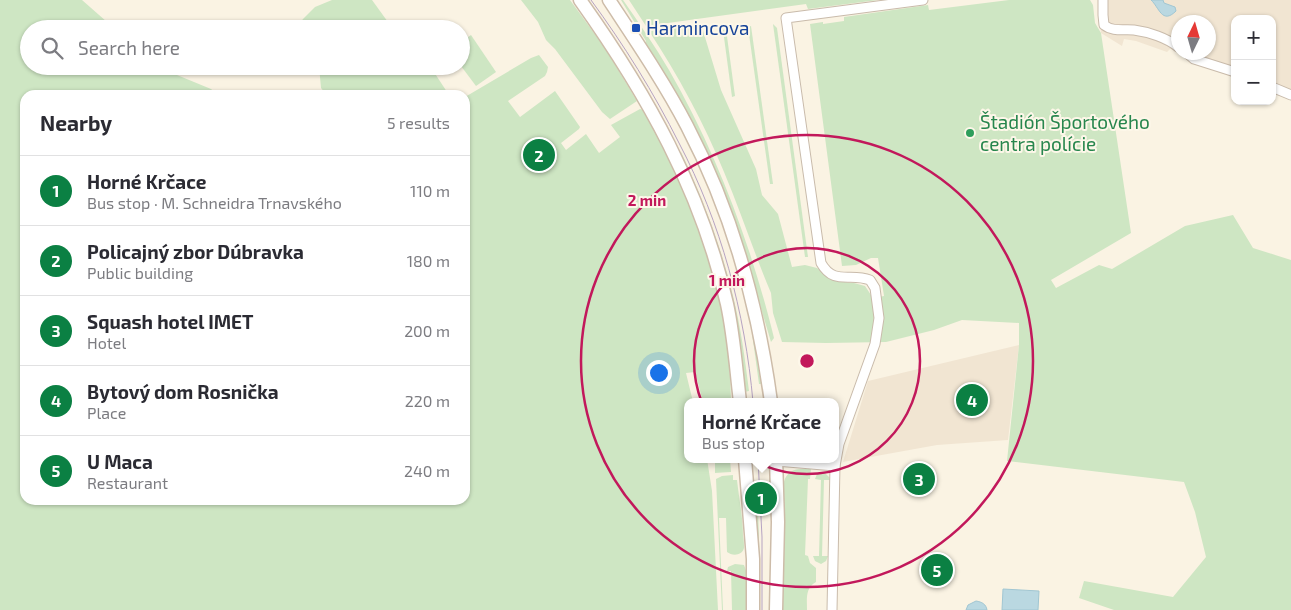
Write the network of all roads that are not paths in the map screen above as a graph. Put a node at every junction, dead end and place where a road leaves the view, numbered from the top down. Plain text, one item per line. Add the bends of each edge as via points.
1 (580, 0) edge
2 (609, 0) edge
3 (923, 0) edge
4 (1103, 0) edge
5 (1171, 42) edge
6 (1197, 60) edge
7 (1231, 71) edge
8 (1276, 89) edge
9 (1291, 95) edge
10 (740, 398) edge
11 (770, 398) edge
12 (839, 444) edge
13 (745, 463) edge
14 (776, 463) edge
15 (806, 463) edge
16 (836, 463) edge
17 (835, 466) junction
18 (752, 610) edge
19 (776, 610) edge
20 (832, 610) edge

1 - 10 main road via 646,101 678,162 701,218 727,305
2 - 11 main road via 640,45 705,162 752,298
3 - 12 street via 786,18 821,263 834,276 870,280 875,288 879,318 875,344
4 - 5 street via 1104,25 1110,29 1140,31
6 - 7 street
8 - 9 street
13 - 18 main road via 752,540
14 - 19 main road
15 - 17 street
16 - 17 street
17 - 20 street

